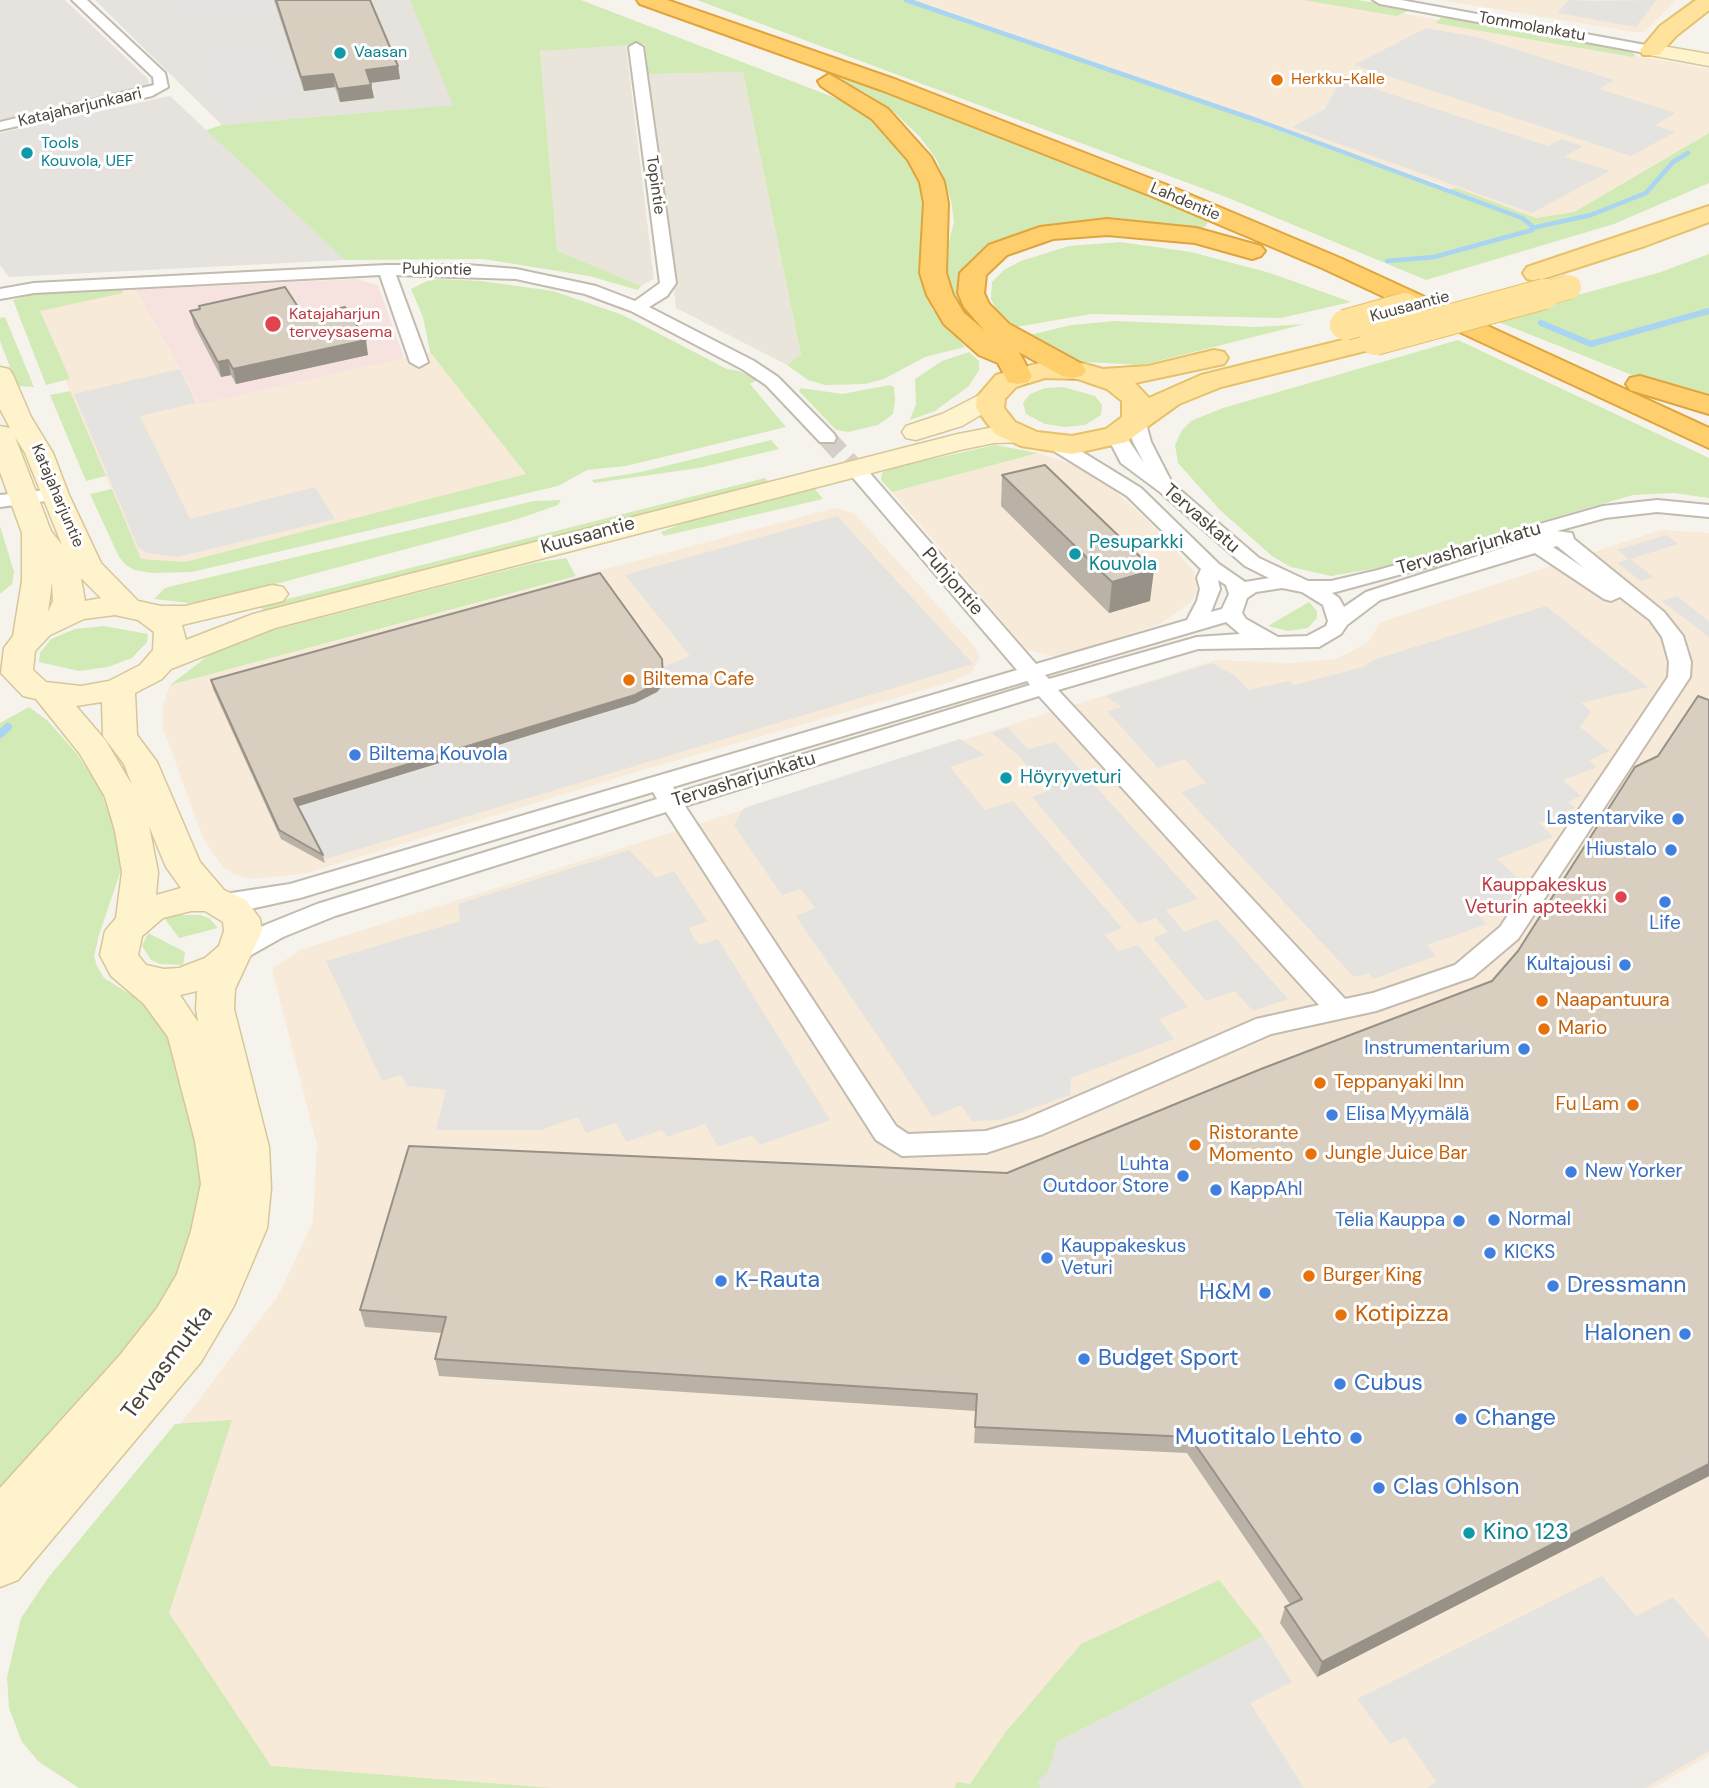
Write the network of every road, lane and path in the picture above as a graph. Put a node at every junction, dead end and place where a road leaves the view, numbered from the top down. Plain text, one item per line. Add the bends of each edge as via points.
1 (79, 0) edge
2 (647, 0) edge
3 (1380, 0) edge
4 (1701, 7) edge
5 (762, 40) junction
6 (636, 47) dead end
7 (1653, 47) junction
8 (1677, 52) junction
9 (1709, 54) edge
10 (1709, 60) edge
11 (0, 126) edge
12 (1709, 214) edge
13 (1709, 239) edge
14 (386, 270) junction
15 (1394, 292) junction
16 (0, 294) edge
17 (637, 307) junction
18 (1472, 328) junction
19 (419, 362) dead end
20 (1072, 370) junction
21 (1106, 377) junction
22 (4, 387) edge
23 (1002, 387) junction
24 (1709, 405) edge
25 (1126, 428) junction
26 (0, 434) edge
27 (1020, 436) junction
28 (827, 438) tunnel mouth
29 (1709, 439) edge
30 (1056, 444) junction
31 (861, 475) tunnel mouth
32 (54, 495) junction
33 (11, 499) edge
34 (1629, 508) junction
35 (1709, 511) edge
36 (37, 533) junction
37 (1537, 538) junction
38 (1560, 539) junction
39 (1212, 568) junction
40 (1303, 586) junction
41 (1236, 603) junction
42 (142, 612) junction
43 (65, 615) junction
44 (1339, 621) junction
45 (1195, 624) junction
46 (29, 636) junction
47 (1262, 639) junction
48 (0, 649) edge
49 (1675, 650) junction
50 (157, 667) junction
51 (1038, 680) junction
52 (24, 686) edge
53 (118, 689) junction
54 (140, 762) junction
55 (665, 794) junction
56 (216, 901) junction
57 (134, 920) junction
58 (231, 957) junction
59 (133, 975) junction
60 (1340, 1011) junction
61 (0, 1523) edge
62 (0, 1564) edge

1 - 11 street, Katajaharjunkaari via 160,76 161,87
2 - 5 highway, Lahdentie
3 - 7 street, Tommolankatu
4 - 7 main road
4 - 8 main road
5 - 15 highway, Lahdentie via 1146,185
5 - 23 highway via 780,56 864,102 914,149 932,183 936,203 933,273 940,295 954,318 989,349
6 - 17 street, Topintie via 668,283
7 - 8 street, Tommolankatu
8 - 9 street, Tommolankatu
8 - 10 street, Tommolankatu
12 - 21 main road, Kuusaantie, bridge via 1536,273 1345,325 1148,374
13 - 25 main road, Kuusaantie, bridge via 1569,287 1211,381 1169,398
14 - 16 street, Puhjontie
14 - 17 street, Puhjontie via 516,274 590,290
14 - 19 street
15 - 18 highway, Lahdentie
15 - 20 highway via 1370,292 1228,244 1160,230 1066,229 1031,236 998,250 973,273 971,293 977,307 999,330
17 - 28 street, Puhjontie via 762,373
18 - 24 highway via 1512,335
18 - 29 highway, Lahdentie
20 - 21 main road
20 - 23 main road via 1044,370
21 - 25 main road via 1138,405
22 - 32 street, Katajaharjuntie
23 - 27 main road via 990,408 995,418
23 - 42 street, Kuusaantie via 953,420 894,438 218,608 185,615
25 - 30 main road via 1088,444
25 - 40 street, Tervaskatu via 1128,459 1252,562
26 - 33 street, Katajaharjuntie
27 - 30 main road
27 - 50 street, Kuusaantie via 958,442 264,621
30 - 39 street, Tervaskatu via 1134,492
31 - 51 street, Puhjontie
32 - 33 street
32 - 42 street, Katajaharjuntie via 88,567
33 - 36 street, Katajaharjuntie
34 - 35 street, Tervasharjunkatu via 1674,506
34 - 37 street, Tervasharjunkatu via 1582,516
34 - 38 street, Tervasharjunkatu
36 - 43 street, Katajaharjuntie via 59,560 68,583
36 - 46 street via 37,581
37 - 38 street, Tervasharjunkatu
37 - 40 street, Tervasharjunkatu via 1331,587
37 - 44 street, Tervasharjunkatu via 1373,596
37 - 49 street via 1655,626
38 - 49 street via 1657,616 1672,636
39 - 41 street, Tervaskatu via 1235,582
39 - 45 street via 1207,578 1208,601
40 - 41 street, Tervasharjunkatu via 1265,583
40 - 44 street, Tervaskatu via 1332,602
41 - 45 street, Tervasharjunkatu
41 - 47 street, Tervaskatu via 1237,623
42 - 43 street, Kuusaantie via 103,607
42 - 50 street via 165,623 172,642
43 - 46 street, Kuusaantie
44 - 47 street, Tervasharjunkatu via 1334,630 1311,642
45 - 51 street, Tervasharjunkatu
46 - 48 street
46 - 52 street via 16,661
47 - 51 street, Tervasharjunkatu via 1197,643
49 - 60 street via 1679,677 1669,696 1509,933 1464,971
50 - 53 street, Kuusaantie
50 - 54 street via 140,700
51 - 55 street, Tervasharjunkatu
51 - 60 street, Puhjontie
52 - 53 street, Kuusaantie via 81,696
52 - 57 street via 94,749 122,797 140,872
53 - 54 street via 120,736
54 - 56 street via 184,867
55 - 56 street, Tervasharjunkatu via 290,892 250,901
55 - 58 street, Tervasharjunkatu via 326,910 274,931
55 - 60 street via 872,1115 902,1145 986,1142 1033,1127 1265,1026
56 - 57 street via 170,901
56 - 58 street via 241,919 243,931
57 - 59 street via 124,931 119,955
58 - 59 street via 202,976 183,981 164,983
58 - 62 street, Tervasmutka via 216,989 215,1009 248,1147 250,1188 232,1267 185,1348
59 - 61 street, Tervasmutka via 158,994 174,1016 187,1036 201,1078 222,1184 213,1231 198,1278 173,1321

